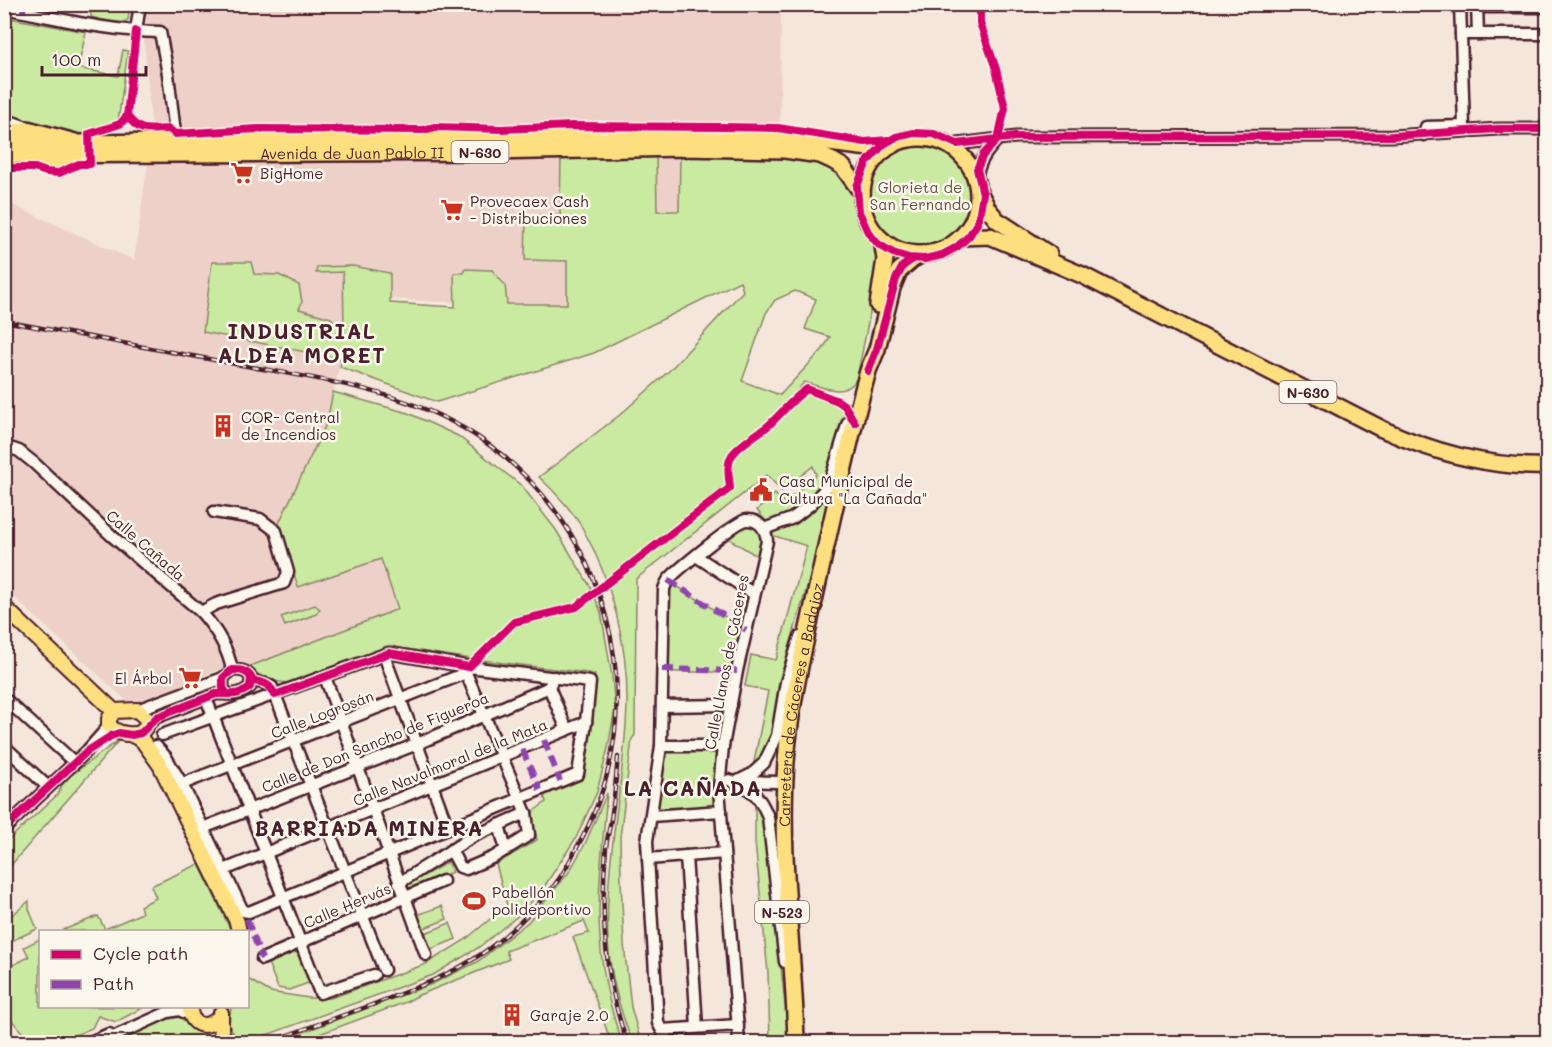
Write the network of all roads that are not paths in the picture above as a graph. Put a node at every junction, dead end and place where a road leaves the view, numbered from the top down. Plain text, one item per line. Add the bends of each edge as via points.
1 (140, 4) edge
2 (1460, 4) edge
3 (1478, 6) edge
4 (1548, 7) edge
5 (4, 8) edge
6 (136, 32) junction
7 (1461, 34) junction
8 (1478, 34) junction
9 (1548, 34) edge
10 (4, 119) edge
11 (1548, 129) edge
12 (40, 133) junction
13 (1424, 135) junction
14 (998, 139) junction
15 (8, 141) edge
16 (176, 141) junction
17 (954, 148) junction
18 (75, 149) junction
19 (885, 150) junction
20 (977, 185) junction
21 (862, 193) junction
22 (961, 237) junction
23 (882, 240) junction
24 (923, 254) junction
25 (1082, 275) junction
26 (869, 350) junction
27 (868, 371) junction
28 (4, 446) edge
29 (1548, 466) edge
30 (214, 512) dead end
31 (764, 529) junction
32 (696, 556) junction
33 (824, 556) junction
34 (754, 594) junction
35 (4, 607) edge
36 (201, 612) junction
37 (803, 628) junction
38 (384, 655) junction
39 (467, 670) junction
40 (227, 674) junction
41 (325, 677) junction
42 (252, 681) junction
43 (551, 682) junction
44 (227, 694) junction
45 (275, 695) junction
46 (4, 698) edge
47 (206, 698) junction
48 (401, 699) junction
49 (792, 704) junction
50 (731, 705) junction
51 (662, 706) junction
52 (137, 710) junction
53 (114, 711) junction
54 (484, 715) junction
55 (213, 716) junction
56 (341, 722) junction
57 (586, 722) junction
58 (146, 727) junction
59 (567, 730) junction
60 (120, 731) junction
61 (294, 740) junction
62 (159, 741) junction
63 (417, 744) junction
64 (4, 746) edge
65 (662, 746) junction
66 (723, 746) junction
67 (503, 757) junction
68 (75, 763) junction
69 (231, 764) junction
70 (357, 767) junction
71 (729, 780) junction
72 (777, 782) junction
73 (182, 784) junction
74 (311, 784) junction
75 (432, 786) junction
76 (48, 787) junction
77 (520, 798) junction
78 (248, 809) junction
79 (373, 810) junction
80 (721, 811) junction
81 (526, 813) junction
82 (651, 816) junction
83 (499, 825) junction
84 (203, 828) junction
85 (329, 828) junction
86 (448, 828) junction
87 (4, 829) edge
88 (451, 850) junction
89 (506, 850) junction
90 (724, 853) junction
91 (266, 854) junction
92 (389, 854) junction
93 (686, 856) junction
94 (648, 859) junction
95 (224, 870) junction
96 (344, 872) junction
97 (443, 881) dead end
98 (399, 883) junction
99 (785, 885) junction
100 (405, 897) junction
101 (283, 898) junction
102 (362, 915) junction
103 (239, 930) edge
104 (245, 930) edge
105 (298, 942) junction
106 (426, 955) dead end
107 (262, 958) dead end
108 (790, 993) junction
109 (165, 1008) edge
110 (221, 1010) edge
111 (190, 1011) edge
112 (738, 1024) junction
113 (208, 1025) junction
114 (697, 1027) junction
115 (662, 1030) junction
116 (90, 1042) edge
117 (102, 1042) edge
118 (220, 1042) edge
119 (226, 1042) edge
120 (668, 1042) edge
121 (739, 1042) edge
122 (795, 1042) edge

1 - 6 street
2 - 7 street
3 - 4 street
3 - 8 street
5 - 6 street via 91,27
6 - 16 street via 160,32
7 - 8 street
7 - 13 street via 1464,126 1426,127
8 - 9 street
10 - 12 street
11 - 13 street
12 - 15 highway via 22,130
12 - 18 highway
13 - 14 street
14 - 17 street via 957,144
14 - 20 street via 983,155 977,169
15 - 18 highway, Avenida de Juan Pablo II / N-630
15 - 18 highway, Avenida de Juan Pablo II / N-630 via 24,155
16 - 18 highway, Avenida de Juan Pablo II / N-630
16 - 19 highway, Avenida de Juan Pablo II / N-630 via 732,135
17 - 19 highway, N-630 via 921,138 902,141
17 - 20 highway, N-630 via 967,161
18 - 21 highway, Avenida de Juan Pablo II / N-630 via 785,150 833,161 843,167
19 - 21 highway via 870,167
20 - 22 highway via 975,216
20 - 25 highway, N-630 via 997,220
21 - 23 highway, N-630 via 867,220
22 - 24 highway, N-630 via 943,250
22 - 25 highway, N-630 via 990,236
23 - 24 highway via 903,252
23 - 26 highway via 883,279
24 - 27 highway via 899,271
25 - 29 highway, N-630 via 1400,438 1463,459
26 - 27 highway
26 - 31 street via 828,485 793,518
27 - 33 highway, Carretera de Cáceres a Badajoz / N-523
28 - 36 street, Calle Cañada via 19,451 34,463
30 - 36 street via 260,519 276,531 288,572 284,583
31 - 32 street via 755,521 743,521
31 - 34 street, Calle Llanos de Cáceres via 767,541
32 - 34 street
32 - 51 street via 671,577 664,589
33 - 37 highway, N-523
33 - 49 highway, Carretera de Cáceres a Badajoz / N-523
34 - 50 street, Calle Llanos de Cáceres
35 - 53 main road
36 - 40 street, Calle Cañada via 218,634 230,661
37 - 71 street via 786,682 777,736 764,763 752,774
37 - 72 highway, Carretera de Cáceres a Badajoz / N-523 via 784,716
38 - 39 street
38 - 41 street
38 - 48 street
39 - 43 street
39 - 48 street, Calle Logrosán
39 - 54 street
40 - 42 street via 240,670 248,673
40 - 44 street via 223,688
40 - 52 street
41 - 45 street
41 - 56 street
42 - 44 street via 243,692
42 - 45 street via 272,687
43 - 54 street, Calle de Don Sancho de Figueroa
43 - 57 street via 590,682
43 - 59 street
44 - 47 street
45 - 55 street
45 - 61 street
46 - 68 street
47 - 55 street
47 - 58 street via 157,717
48 - 56 street, Calle Logrosán
48 - 63 street
49 - 72 street via 781,778
49 - 99 highway, Carretera de Cáceres a Badajoz / N-523 via 784,808
50 - 51 street
50 - 66 street, Calle Llanos de Cáceres
51 - 65 street
52 - 53 main road
52 - 58 main road via 146,718
53 - 60 main road via 109,719
54 - 63 street, Calle de Don Sancho de Figueroa
54 - 67 street
55 - 62 street
55 - 69 street
56 - 61 street, Calle Logrosán
56 - 70 street
57 - 59 street, Calle Navalmoral de la Mata
57 - 77 street via 578,774
58 - 60 main road via 141,733
58 - 62 main road
59 - 67 street, Calle Navalmoral de la Mata
60 - 68 street
60 - 103 main road via 142,741 160,765
61 - 69 street, Calle Logrosán
61 - 74 street
62 - 73 street
62 - 104 main road
63 - 70 street, Calle de Don Sancho de Figueroa
63 - 75 street
64 - 76 street
65 - 66 street
65 - 82 street
66 - 71 street, Calle Llanos de Cáceres
67 - 75 street, Calle Navalmoral de la Mata
67 - 77 street
68 - 76 street
69 - 73 street, Calle Logrosán
69 - 78 street
70 - 74 street, Calle de Don Sancho de Figueroa
70 - 79 street
71 - 72 street
71 - 80 street, Calle Llanos de Cáceres
71 - 108 street via 754,792 768,817
72 - 99 street
72 - 108 highway, Carretera de Cáceres a Badajoz / N-523 via 777,844
73 - 84 street
74 - 78 street, Calle de Don Sancho de Figueroa
74 - 85 street
75 - 79 street, Calle Navalmoral de la Mata
75 - 86 street
76 - 87 street
77 - 81 street
77 - 86 street
78 - 84 street, Calle de Don Sancho de Figueroa
78 - 91 street
79 - 85 street, Calle Navalmoral de la Mata
79 - 92 street
80 - 82 street
80 - 90 street, Calle Llanos de Cáceres
81 - 83 street
81 - 89 street via 529,835
82 - 94 street
83 - 88 street
83 - 89 street
84 - 95 street
85 - 91 street, Calle Navalmoral de la Mata
85 - 96 street
86 - 92 street
88 - 89 street via 460,867 466,869
88 - 98 street
90 - 93 street
90 - 112 street, Calle Llanos de Cáceres
91 - 95 street, Calle Navalmoral de la Mata
91 - 101 street
92 - 96 street
92 - 98 street
93 - 94 street
93 - 114 street
94 - 115 street via 658,1023
95 - 101 street via 243,911
96 - 101 street
96 - 102 street
97 - 100 street, Calle Hervás
98 - 100 street
99 - 122 highway, Carretera de Cáceres a Badajoz / N-523
100 - 102 street, Calle Hervás
100 - 106 street
101 - 105 street
102 - 105 street, Calle Hervás
102 - 105 street via 379,972 320,993
105 - 107 street, Calle Hervás
108 - 122 highway, Carretera de Cáceres a Badajoz / N-523
109 - 116 street
110 - 113 main road via 217,1020
110 - 119 main road via 221,1030
111 - 113 main road via 198,1024
111 - 117 street via 168,1012
112 - 114 street
112 - 121 street, Calle Llanos de Cáceres
113 - 118 main road
114 - 115 street
115 - 120 street

